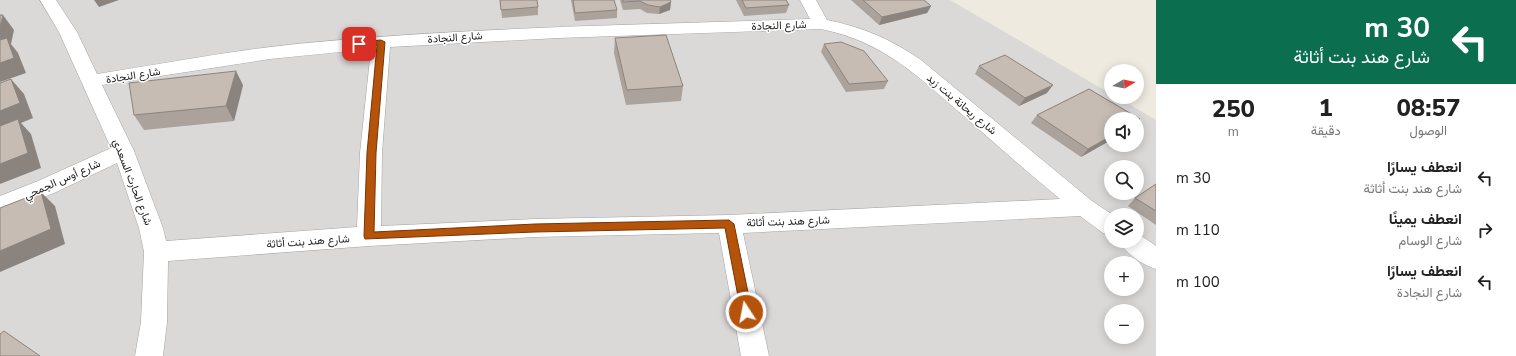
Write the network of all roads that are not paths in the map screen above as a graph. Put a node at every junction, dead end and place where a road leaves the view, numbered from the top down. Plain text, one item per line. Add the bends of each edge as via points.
1 (48, 0) edge
2 (808, 0) edge
3 (821, 24) junction
4 (381, 42) junction
5 (91, 81) junction
6 (124, 152) junction
7 (0, 205) edge
8 (1084, 207) junction
9 (1104, 221) edge
10 (729, 224) junction
11 (369, 236) junction
12 (1141, 248) edge
13 (156, 252) junction
14 (1156, 259) edge
15 (150, 356) edge
16 (755, 356) edge

1 - 5 street, شارع الحارث السعدي via 68,32
2 - 3 street
3 - 4 street, شارع النجادة via 478,35
3 - 8 street, شارع ريحانة بنت زيد via 866,34 890,46
4 - 5 street, شارع النجادة via 293,51
4 - 11 street via 371,153
5 - 6 street, شارع الحارث السعدي
6 - 7 street, شارع أوس الجمحي
6 - 13 street, شارع الحارث السعدي via 151,228
8 - 9 street, شارع ريحانة بنت زيد
8 - 10 street, شارع هند بنت أثاثة
10 - 11 street, شارع هند بنت أثاثة via 535,228
10 - 16 street
11 - 13 street, شارع هند بنت أثاثة
12 - 14 street
13 - 15 street, شارع الحارث السعدي via 154,322

